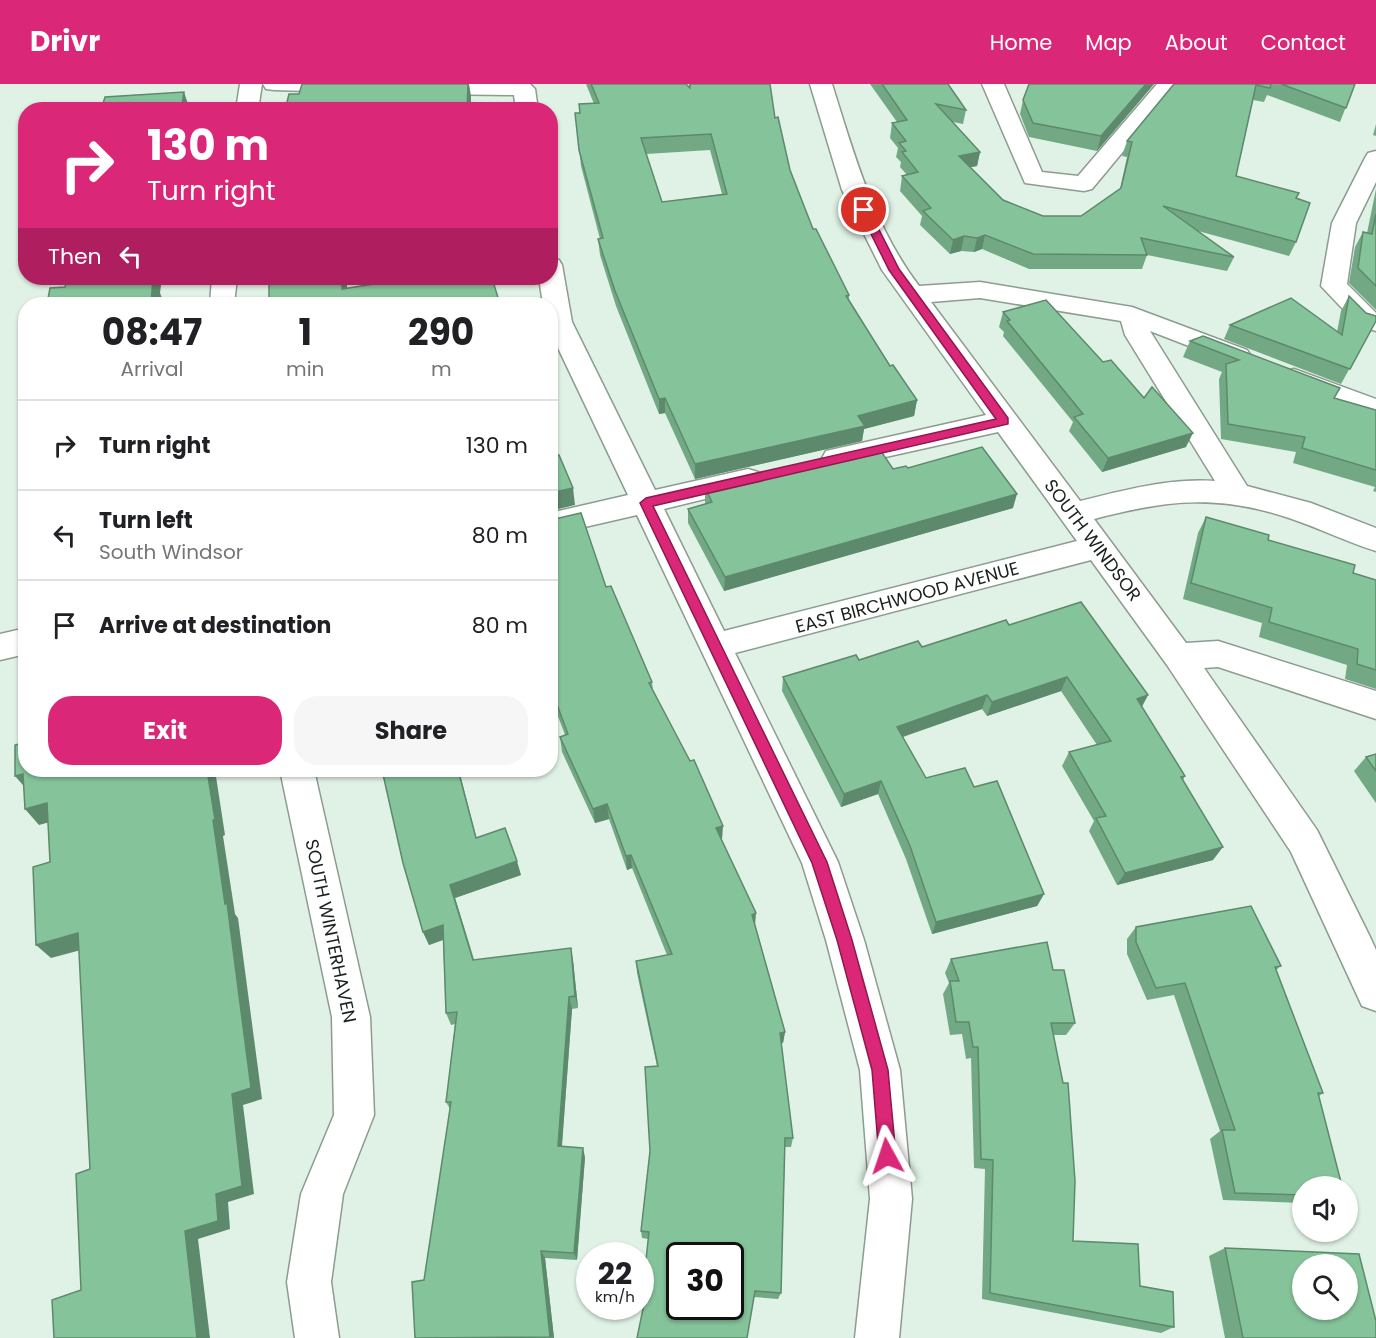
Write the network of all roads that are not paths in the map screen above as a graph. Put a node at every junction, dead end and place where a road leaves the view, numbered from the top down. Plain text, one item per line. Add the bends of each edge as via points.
1 (251, 84) edge
2 (274, 84) edge
3 (820, 84) edge
4 (993, 84) edge
5 (1168, 84) edge
6 (363, 87) edge
7 (408, 88) edge
8 (248, 102) edge
9 (527, 102) edge
10 (1376, 158) edge
11 (913, 295) junction
12 (1132, 315) junction
13 (558, 316) edge
14 (1376, 323) edge
15 (1376, 409) edge
16 (1004, 421) junction
17 (808, 464) edge
18 (774, 473) edge
19 (1238, 495) junction
20 (646, 503) junction
21 (1073, 514) junction
22 (558, 522) edge
23 (1376, 540) edge
24 (1100, 547) junction
25 (18, 643) edge
26 (715, 646) junction
27 (0, 647) edge
28 (1178, 656) junction
29 (1376, 705) edge
30 (299, 777) edge
31 (1376, 993) edge
32 (317, 1338) edge
33 (877, 1338) edge

1 - 8 street
2 - 6 street
3 - 11 street, SOUTH WINDSOR via 854,190 894,270
4 - 5 street via 1034,178 1084,184
7 - 9 street via 525,89
10 - 14 street via 1344,223 1334,286 1368,320
11 - 12 street via 980,290
11 - 16 street, SOUTH WINDSOR
12 - 15 street
12 - 19 street via 1138,335
13 - 20 street
16 - 17 street
16 - 21 street, SOUTH WINDSOR
18 - 20 street
19 - 21 street via 1195,490 1165,492
19 - 23 street via 1312,513
20 - 22 street
20 - 26 street
21 - 24 street, SOUTH WINDSOR
24 - 26 street, EAST BIRCHWOOD AVENUE
24 - 28 street, SOUTH WINDSOR
25 - 27 street
26 - 33 street via 820,862 880,1070 891,1199
28 - 29 street via 1218,654
28 - 31 street, SOUTH WINDSOR via 1304,842
30 - 32 street, SOUTH WINTERHAVEN via 351,1017 354,1115 322,1194 309,1282

